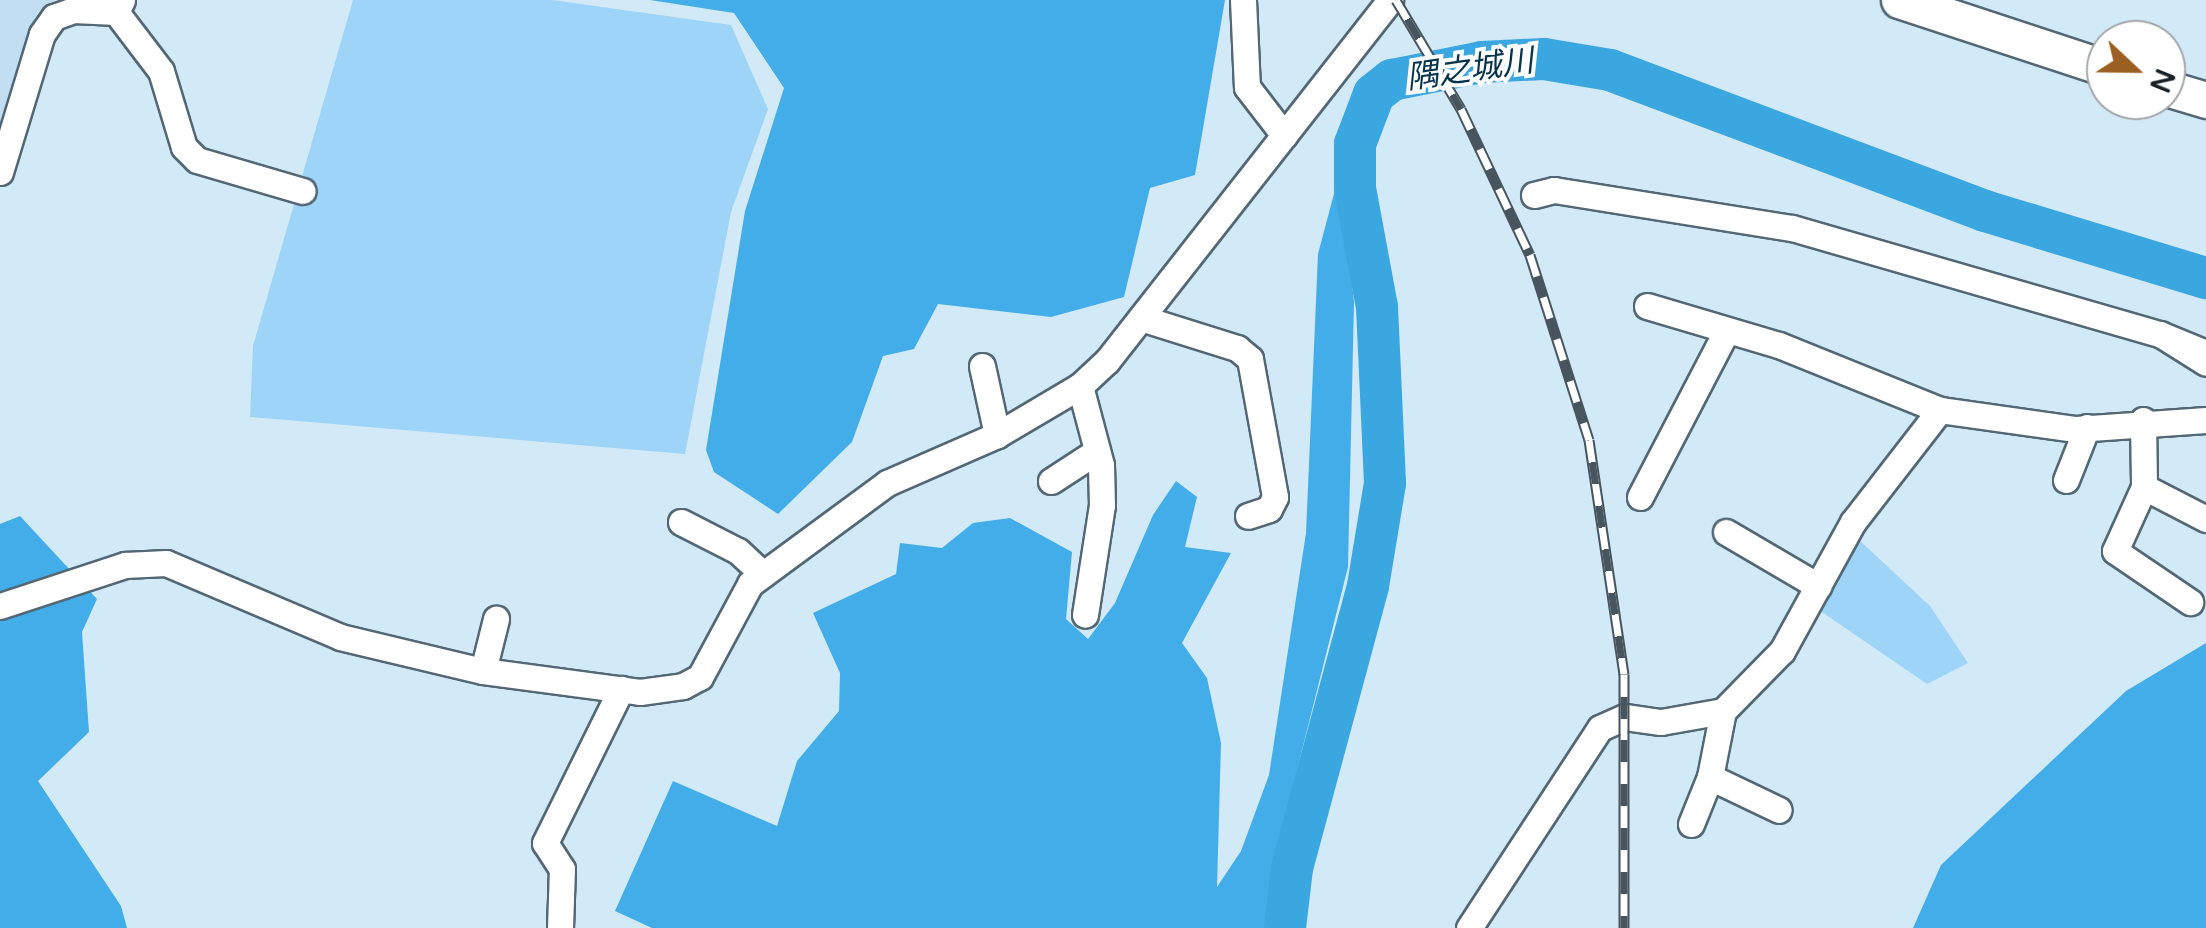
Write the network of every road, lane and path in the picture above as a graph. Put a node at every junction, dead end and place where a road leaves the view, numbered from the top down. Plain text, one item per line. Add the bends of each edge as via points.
1 (1243, 0) edge
2 (1390, 0) edge
3 (1899, 0) edge
4 (119, 6) edge
5 (1954, 10) edge
6 (2086, 60) edge
7 (1284, 135) junction
8 (0, 172) edge
9 (303, 191) dead end
10 (1534, 194) dead end
11 (1647, 306) dead end
12 (1142, 318) junction
13 (1725, 334) junction
14 (2160, 334) junction
15 (2206, 353) edge
16 (2206, 364) edge
17 (982, 366) dead end
18 (1080, 386) junction
19 (1940, 410) junction
20 (2203, 413) edge
21 (2143, 420) junction
22 (2087, 428) junction
23 (997, 434) junction
24 (1097, 451) junction
25 (1050, 480) dead end
26 (2066, 480) dead end
27 (2144, 487) junction
28 (1640, 497) dead end
29 (1248, 516) dead end
30 (2206, 518) edge
31 (681, 522) dead end
32 (1726, 532) dead end
33 (763, 574) junction
34 (1818, 586) junction
35 (2190, 602) dead end
36 (0, 606) edge
37 (1085, 615) dead end
38 (496, 619) dead end
39 (483, 670) junction
40 (620, 689) junction
41 (1723, 711) junction
42 (1710, 778) junction
43 (1779, 810) dead end
44 (1691, 824) dead end
45 (560, 928) edge
46 (1470, 928) edge

1 - 7 street via 1246,87
2 - 7 street
3 - 5 main road
4 - 8 street via 54,17 42,34
4 - 9 street via 161,71 184,147 197,160
5 - 6 main road
7 - 12 street
10 - 14 street via 1554,190 1792,228
11 - 13 street
12 - 18 street
12 - 29 street via 1237,348 1250,359 1275,497 1269,509
13 - 19 street via 1779,345
13 - 28 street
14 - 15 street
14 - 16 street
17 - 23 street
18 - 23 street
18 - 24 street
19 - 22 street
19 - 34 street via 1852,522
20 - 21 street
21 - 22 street
21 - 27 street
22 - 26 street
23 - 33 street via 888,483
24 - 25 street
24 - 37 street via 1102,505
27 - 30 street
27 - 35 street via 2115,551
31 - 33 street via 738,551
32 - 34 street
33 - 40 street via 736,602 700,676 683,686
34 - 41 street via 1782,651
36 - 39 street via 125,565 166,563 340,637
38 - 39 street
39 - 40 street
40 - 45 street via 545,843 562,869
41 - 42 street
41 - 46 street via 1661,722 1625,716 1600,728
42 - 43 street
42 - 44 street

